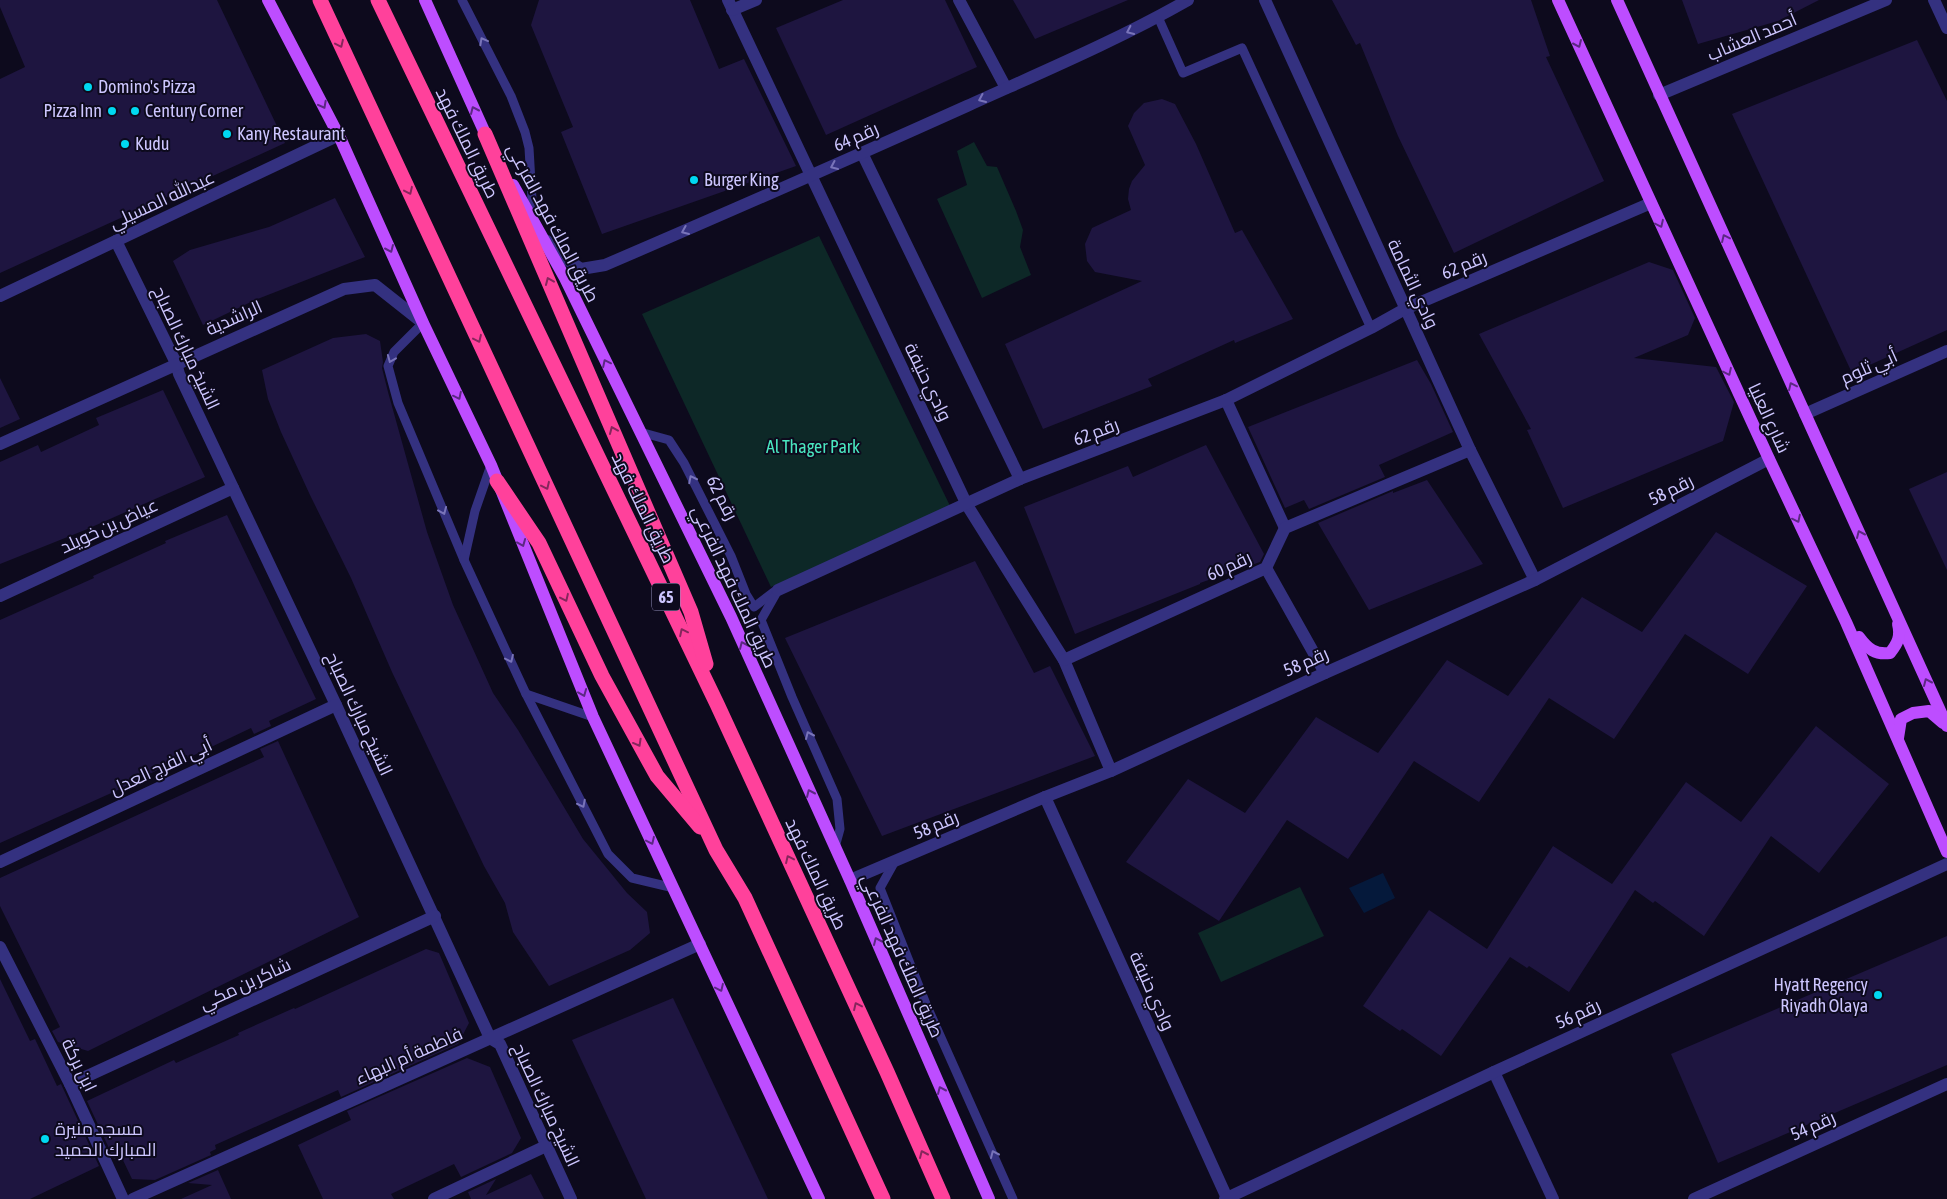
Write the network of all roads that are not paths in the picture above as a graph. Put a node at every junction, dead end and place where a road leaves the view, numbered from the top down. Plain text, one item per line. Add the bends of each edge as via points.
1 (268, 0) edge
2 (320, 0) edge
3 (378, 0) edge
4 (425, 0) edge
5 (462, 0) edge
6 (756, 0) edge
7 (959, 0) edge
8 (1188, 0) edge
9 (1265, 0) edge
10 (1558, 0) edge
11 (1617, 0) edge
12 (1884, 0) edge
13 (1934, 0) edge
14 (730, 5) edge
15 (1158, 17) junction
16 (1947, 28) edge
17 (1006, 88) junction
18 (1659, 95) junction
19 (485, 134) junction
20 (339, 135) junction
21 (862, 153) junction
22 (810, 177) junction
23 (1651, 203) junction
24 (533, 220) junction
25 (541, 234) junction
26 (116, 241) junction
27 (0, 296) edge
28 (1405, 309) junction
29 (423, 323) junction
30 (1371, 328) junction
31 (1947, 351) edge
32 (176, 363) junction
33 (1226, 400) junction
34 (1805, 414) junction
35 (640, 432) junction
36 (0, 444) edge
37 (1470, 450) junction
38 (1769, 459) junction
39 (491, 465) junction
40 (1020, 479) junction
41 (497, 481) junction
42 (233, 488) junction
43 (967, 505) junction
44 (1285, 528) junction
45 (464, 560) junction
46 (1266, 568) junction
47 (1535, 580) junction
48 (778, 590) junction
49 (0, 596) edge
50 (1893, 606) junction
51 (1846, 622) junction
52 (1064, 660) junction
53 (1324, 673) junction
54 (526, 694) junction
55 (336, 704) junction
56 (717, 704) junction
57 (593, 717) junction
58 (1947, 726) edge
59 (1898, 739) junction
60 (1111, 772) junction
61 (1045, 797) junction
62 (835, 847) junction
63 (716, 850) junction
64 (1947, 852) edge
65 (895, 861) junction
66 (0, 862) edge
67 (1947, 864) edge
68 (850, 880) junction
69 (674, 888) junction
70 (435, 916) junction
71 (700, 944) junction
72 (0, 947) edge
73 (490, 1038) junction
74 (1494, 1072) junction
75 (70, 1084) junction
76 (1947, 1084) edge
77 (546, 1146) junction
78 (123, 1199) edge
79 (132, 1199) edge
80 (434, 1199) edge
81 (571, 1199) edge
82 (819, 1199) edge
83 (883, 1199) edge
84 (943, 1199) edge
85 (989, 1199) edge
86 (1013, 1199) edge
87 (1226, 1199) edge
88 (1553, 1199) edge
89 (1694, 1199) edge

1 -> 20 main road
2 -> 63 highway
56 -> 3 highway, طريق الملك فهد / 65
19 -> 4 main road, طريق الملك فهد الفرعي
24 -> 5 lane via 533,189 525,132 511,96
6 - 14 street
7 - 17 street
8 - 15 street, رقم 64
9 - 28 street, وادي الثمامة
10 -> 23 main road, شارع العليا
11 - 18 main road, شارع العليا
12 - 18 street, أحمد العشاب
13 - 16 street
14 - 22 street, وادي حنيفة
15 -> 17 street, رقم 64
15 - 30 lane via 1183,73 1242,48
17 -> 21 street, رقم 64
34 -> 18 main road, شارع العليا
19 - 24 main road, طريق الملك فهد الفرعي
56 -> 19 highway via 691,612
20 - 26 street, عبدالله المسيلي
20 -> 29 main road
21 -> 22 street, رقم 64
21 - 40 street
22 -> 25 street, رقم 64 via 605,265 581,269 559,254
22 - 43 street, وادي حنيفة
23 - 28 street, رقم 62
23 -> 38 main road, شارع العليا
24 - 25 main road, طريق الملك فهد الفرعي
35 -> 25 main road, طريق الملك فهد الفرعي
26 - 27 street, عبدالله المسيلي
26 - 32 street, الشيخ مبارك الصباح
28 - 30 street, رقم 62
28 - 37 street, وادي الثمامة
29 - 32 street, الراشدية via 375,285 344,289
29 -> 39 main road
29 -> 45 lane via 394,352 388,366 398,403
30 - 33 street, رقم 62
31 - 34 street, أبي ثلوم
32 - 36 street, الراشدية
32 - 42 street, الشيخ مبارك الصباح
33 - 40 street, رقم 62
33 - 44 street
50 -> 34 main road, شارع العليا
48 -> 35 lane, رقم 62 via 754,607 684,463 668,440
62 -> 35 main road, طريق الملك فهد الفرعي via 731,618
37 - 44 street
37 - 47 street, وادي الثمامة
38 - 47 street, رقم 58
38 -> 51 main road, شارع العليا
39 - 41 main road
39 - 45 lane via 475,511
40 - 43 street, رقم 62
41 -> 57 main road
41 -> 63 highway via 539,543 602,676 657,776
42 - 49 street, عياض بن خويلد
42 - 55 street, الشيخ مبارك الصباح
43 - 48 street, رقم 62
43 - 52 street, وادي حنيفة
44 - 46 street, رقم 60
45 -> 54 lane
46 - 52 street, رقم 60
46 - 53 street
47 - 53 street, رقم 58
62 -> 48 lane via 840,829 837,798 761,620
50 - 51 main road via 1901,633 1890,653 1881,654 1868,649
58 -> 50 main road, شارع العليا
51 - 59 main road, شارع العليا
52 - 60 street, وادي حنيفة
53 - 60 street, رقم 58
54 - 57 lane
54 -> 69 lane via 608,854 632,878
55 - 66 street, أبي الفرج العدل
55 - 70 street, الشيخ مبارك الصباح
84 -> 56 highway, طريق الملك فهد / 65
57 -> 69 main road
58 - 59 main road via 1929,711 1913,713 1901,719
59 - 64 main road, شارع العليا
60 - 61 street, رقم 58
61 - 65 street, رقم 58
61 - 87 street, وادي حنيفة
62 - 68 main road, طريق الملك فهد الفرعي
63 - 83 highway via 745,898
65 - 68 street, رقم 58
86 -> 65 lane via 926,1004 880,888
67 - 74 street, رقم 56
85 -> 68 main road, طريق الملك فهد الفرعي
69 - 71 main road
70 - 73 street, الشيخ مبارك الصباح
70 - 75 street, شاكر بن مكي
71 - 73 street, فاطمة أم البهاء
71 -> 82 main road
72 - 75 street, ابن بركة
73 - 77 street, الشيخ مبارك الصباح via 500,1044
73 - 79 street, فاطمة أم البهاء
74 - 87 street, رقم 56
74 - 88 street
75 - 78 street, ابن بركة
76 - 89 street, رقم 54
77 - 80 street
77 - 81 street, الشيخ مبارك الصباح

